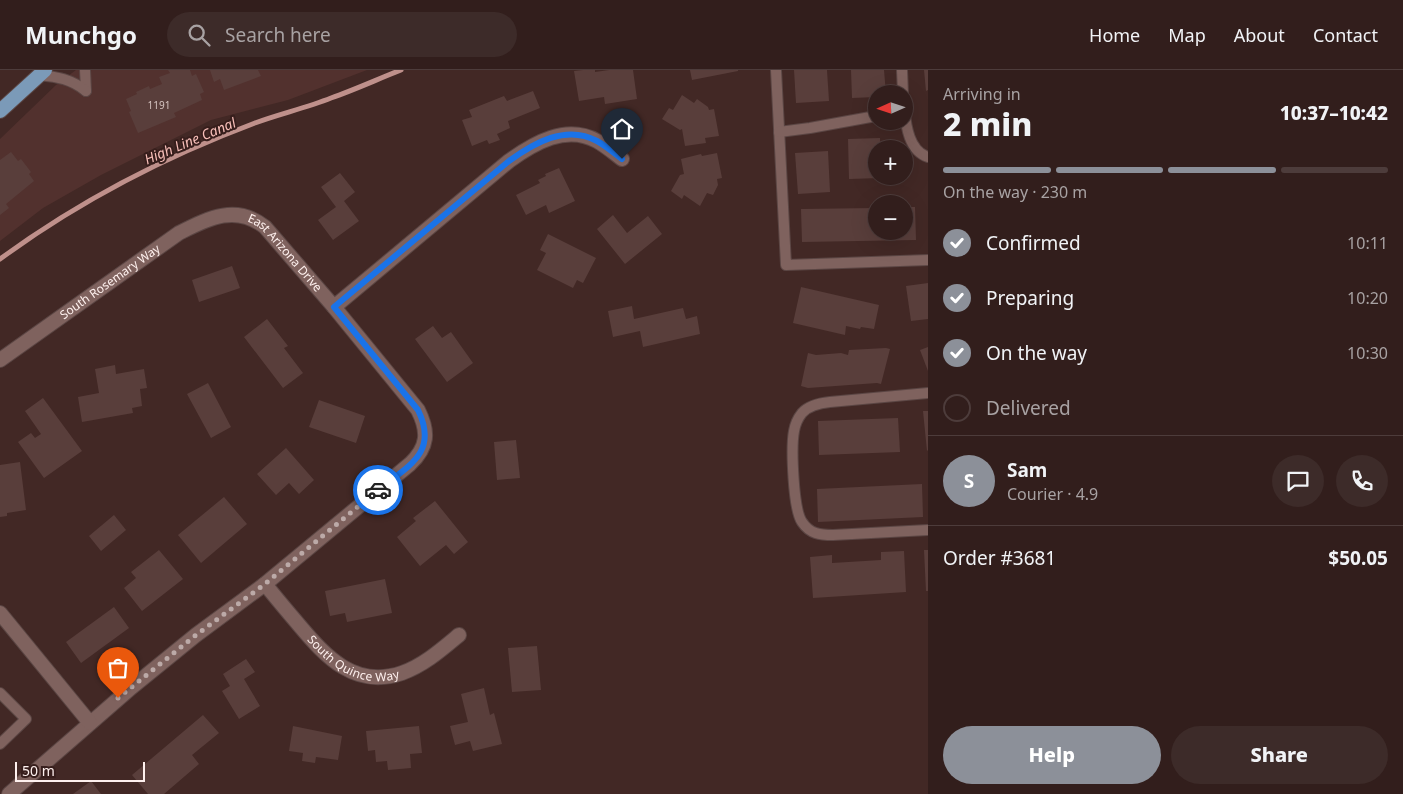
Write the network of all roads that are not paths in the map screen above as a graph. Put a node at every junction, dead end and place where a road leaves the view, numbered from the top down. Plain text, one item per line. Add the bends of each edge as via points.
1 (86, 70) edge
2 (776, 70) edge
3 (902, 70) edge
4 (42, 72) edge
5 (903, 85) edge
6 (0, 111) edge
7 (868, 117) edge
8 (909, 130) edge
9 (779, 132) junction
10 (928, 157) edge
11 (622, 159) dead end
12 (226, 216) joint
13 (928, 260) edge
14 (334, 307) junction
15 (0, 360) edge
16 (928, 392) edge
17 (928, 530) edge
18 (265, 584) junction
19 (0, 613) edge
20 (459, 635) dead end
21 (0, 693) edge
22 (90, 723) junction
23 (0, 744) edge
24 (9, 794) edge

1 - 4 lane via 86,91 74,82
2 - 9 lane
3 - 5 lane
4 - 6 main road
7 - 9 lane
8 - 10 lane via 913,146 921,155
9 - 13 lane via 786,265
11 - 14 street via 586,136 564,135 539,142 509,161
12 - 14 street, East Arizona Drive via 239,214 254,218 265,227
12 - 15 street, South Rosemary Way via 209,219 180,233
14 - 18 street, East Arizona Drive via 418,410 425,423 426,439 421,454 410,464
16 - 17 lane via 815,405 803,412 797,422 794,441 797,508 809,530 819,535 833,535
18 - 20 street, South Quince Way via 321,651 333,662 357,674 380,676 401,673 433,656
18 - 22 street via 196,635
19 - 22 street
21 - 23 lane via 26,719
22 - 24 street

